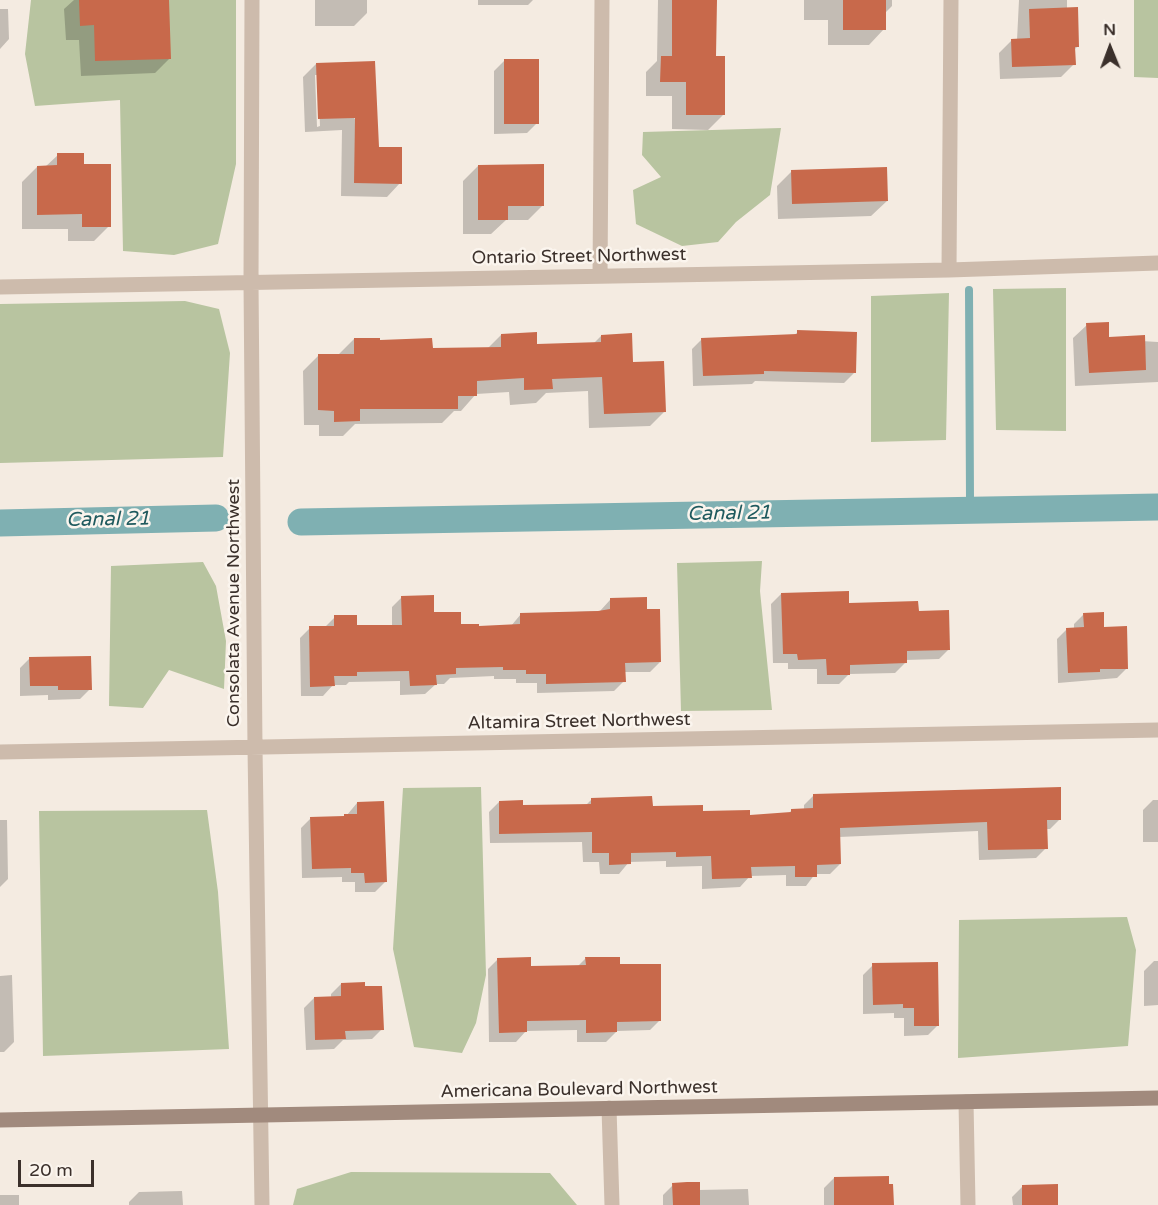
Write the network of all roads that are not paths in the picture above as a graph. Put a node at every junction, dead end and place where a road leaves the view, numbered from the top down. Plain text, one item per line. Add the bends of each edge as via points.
1 (252, 0) edge
2 (602, 0) edge
3 (951, 0) edge
4 (1158, 263) edge
5 (949, 270) junction
6 (600, 276) junction
7 (251, 282) junction
8 (0, 287) edge
9 (1158, 730) edge
10 (255, 748) junction
11 (0, 752) edge
12 (1158, 1098) edge
13 (966, 1102) junction
14 (609, 1108) junction
15 (260, 1116) junction
16 (0, 1120) edge
17 (262, 1205) edge
18 (612, 1205) edge
19 (968, 1205) edge

1 - 7 street, Consolata Avenue Northwest
2 - 6 street
3 - 5 street
4 - 5 street, Ontario Street Northwest
5 - 6 street, Ontario Street Northwest
6 - 7 street, Ontario Street Northwest
7 - 8 street, Ontario Street Northwest
7 - 10 street, Consolata Avenue Northwest
9 - 10 street, Altamira Street Northwest
10 - 11 street, Altamira Street Northwest
10 - 15 street, Consolata Avenue Northwest
12 - 13 street, Americana Boulevard Northwest
13 - 14 street, Americana Boulevard Northwest
13 - 19 street
14 - 15 street, Americana Boulevard Northwest
14 - 18 street
15 - 16 street, Americana Boulevard Northwest
15 - 17 street, Consolata Avenue Northwest

